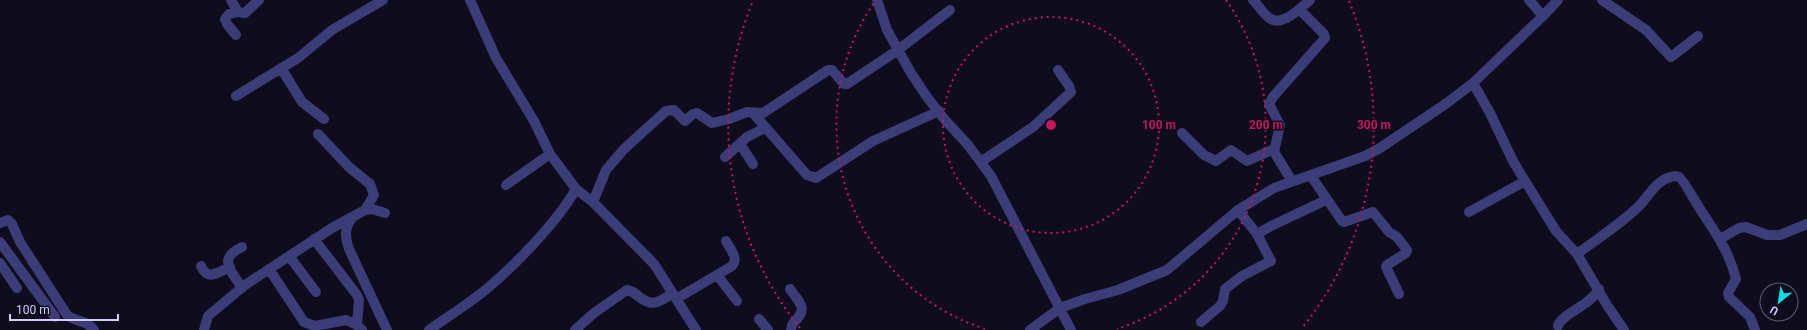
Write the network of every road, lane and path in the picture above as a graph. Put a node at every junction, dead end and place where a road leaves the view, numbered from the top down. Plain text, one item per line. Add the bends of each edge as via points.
1 (231, 0) edge
2 (259, 0) edge
3 (383, 0) edge
4 (470, 0) edge
5 (877, 0) edge
6 (1253, 0) edge
7 (1310, 0) edge
8 (1529, 0) edge
9 (1558, 0) edge
10 (1602, 0) edge
11 (950, 10) dead end
12 (1300, 10) junction
13 (238, 12) junction
14 (1543, 16) junction
15 (236, 35) dead end
16 (1698, 36) dead end
17 (898, 50) junction
18 (281, 68) junction
19 (1058, 70) dead end
20 (1473, 83) junction
21 (236, 96) dead end
22 (753, 112) junction
23 (939, 112) junction
24 (324, 119) dead end
25 (765, 128) junction
26 (1182, 133) dead end
27 (318, 134) dead end
28 (740, 144) junction
29 (1274, 149) junction
30 (550, 154) junction
31 (725, 157) dead end
32 (982, 162) junction
33 (753, 164) dead end
34 (1311, 176) junction
35 (1292, 181) junction
36 (1525, 181) junction
37 (506, 185) dead end
38 (576, 189) junction
39 (1326, 200) junction
40 (592, 202) junction
41 (365, 210) junction
42 (1238, 210) junction
43 (1469, 212) dead end
44 (385, 213) dead end
45 (354, 217) junction
46 (0, 223) edge
47 (1807, 224) edge
48 (1257, 234) junction
49 (314, 239) junction
50 (1720, 240) junction
51 (726, 241) dead end
52 (0, 242) edge
53 (242, 247) dead end
54 (1577, 254) junction
55 (289, 256) junction
56 (0, 262) edge
57 (201, 266) dead end
58 (230, 267) junction
59 (269, 268) junction
60 (717, 275) junction
61 (17, 288) dead end
62 (242, 288) junction
63 (790, 289) dead end
64 (1598, 289) junction
65 (316, 292) dead end
66 (1398, 294) dead end
67 (674, 296) junction
68 (738, 301) dead end
69 (1060, 308) junction
70 (55, 317) dead end
71 (759, 319) dead end
72 (1201, 322) dead end
73 (1558, 326) dead end
74 (360, 328) edge
75 (1623, 329) edge
76 (94, 330) edge
77 (204, 330) edge
78 (387, 330) edge
79 (429, 330) edge
80 (575, 330) edge
81 (696, 330) edge
82 (768, 330) edge
83 (791, 330) edge
84 (1030, 330) edge
85 (1071, 330) edge
86 (1755, 330) edge

1 - 13 street
2 - 13 street via 245,13
3 - 18 street via 332,30 298,58
4 - 30 street via 496,58 534,121
5 - 17 street via 887,30
6 - 12 street via 1267,17 1275,21
7 - 12 street
8 - 14 street
9 - 14 street
10 - 16 street via 1646,30 1671,57
11 - 17 street
12 - 29 street via 1325,38 1269,104 1280,124
13 - 15 street via 229,14 225,19
14 - 20 street
17 - 22 street via 848,84 844,84 832,70 828,70 763,113
17 - 23 street
18 - 21 street
18 - 24 street via 302,102
19 - 32 street via 1071,92 1033,128
20 - 34 street via 1380,148
20 - 36 street
22 - 25 street
22 - 40 street via 710,123 697,113 685,120 674,110 666,111 606,170
23 - 25 street via 873,141 816,178 807,175
23 - 32 street
25 - 28 street via 747,137
26 - 29 street via 1204,155 1216,161 1231,150 1247,161
27 - 41 street via 349,167 370,184 374,195
28 - 31 street
28 - 33 street
29 - 35 street via 1275,156
30 - 37 street
30 - 38 street
32 - 69 street
34 - 35 street
34 - 39 street
35 - 42 street via 1274,188
36 - 43 street
36 - 54 street via 1556,230
38 - 40 street
38 - 79 street via 566,207 499,278
39 - 48 street
39 - 66 street via 1343,222 1374,212 1407,250 1386,267
40 - 67 street via 654,264
41 - 44 street via 372,209
41 - 45 street
42 - 48 street
42 - 69 street via 1168,270 1118,290
45 - 49 street
45 - 78 street via 349,222 345,238
46 - 76 street via 8,220 12,224 20,242 67,315 71,319 88,324
47 - 50 street via 1780,235 1767,234 1746,227 1739,228
48 - 72 street via 1270,263 1242,276 1225,289 1220,306
49 - 55 street
49 - 74 street via 357,295
50 - 54 street via 1682,179 1676,176 1661,181 1629,215
50 - 86 street via 1736,279 1728,297 1750,316
51 - 60 street via 735,262
52 - 70 street
53 - 58 street via 229,256
54 - 64 street
55 - 59 street
55 - 65 street
56 - 61 street
57 - 58 street via 207,275
58 - 62 street
59 - 62 street
59 - 74 street via 304,322 315,326 346,320
60 - 67 street
60 - 68 street
62 - 77 street via 208,316
63 - 83 street via 802,311 792,324
64 - 73 street via 1589,301 1560,320
64 - 75 street
67 - 80 street via 654,304 648,303 632,290 627,290
67 - 81 street
69 - 84 street
69 - 85 street
71 - 82 street

